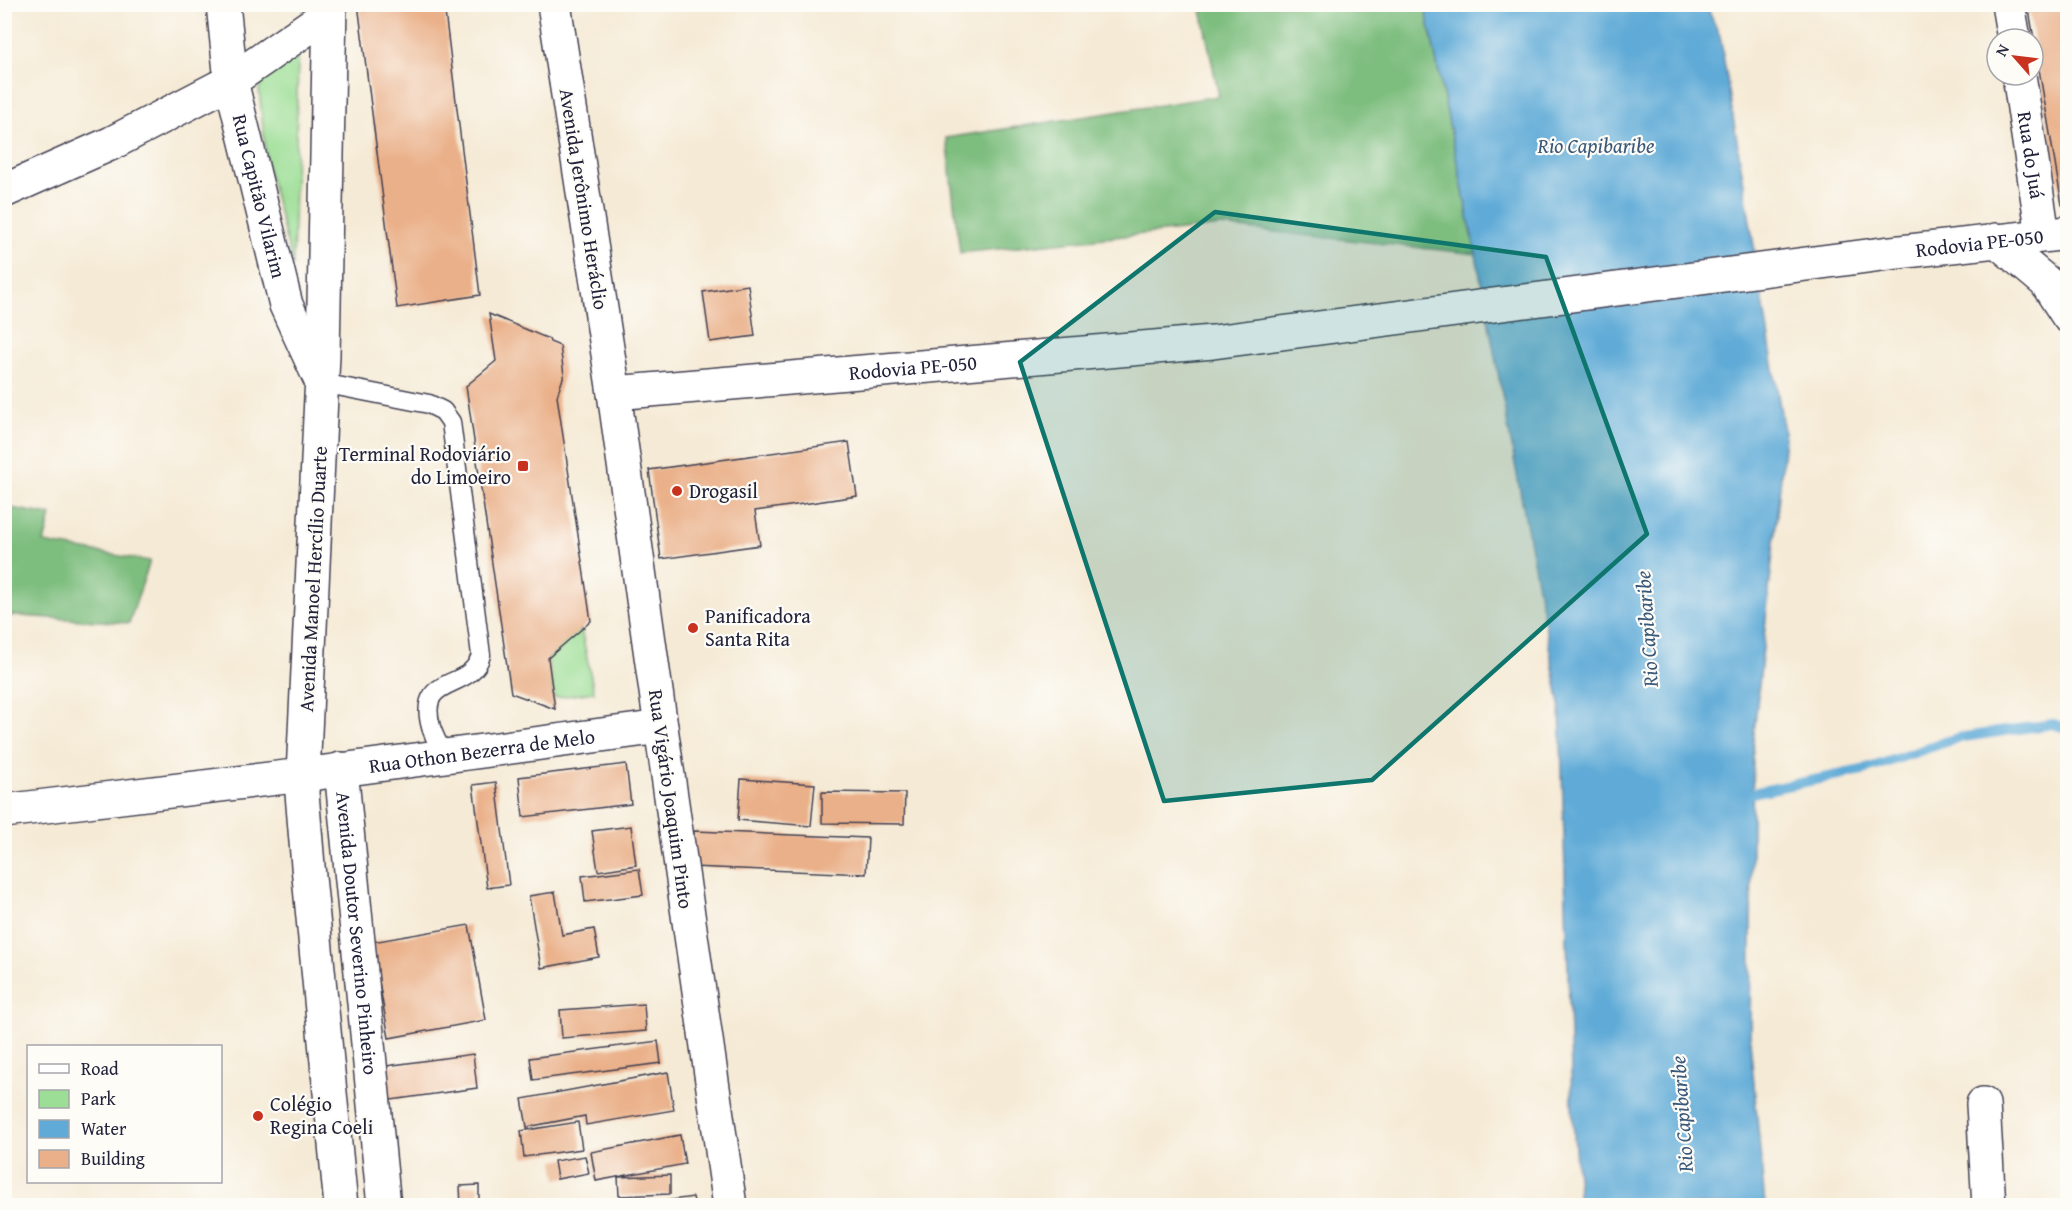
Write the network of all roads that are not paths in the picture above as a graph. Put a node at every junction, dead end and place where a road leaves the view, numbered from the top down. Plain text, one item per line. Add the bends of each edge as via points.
1 (223, 4) edge
2 (554, 4) edge
3 (2008, 4) edge
4 (329, 9) edge
5 (2012, 27) edge
6 (231, 81) junction
7 (2022, 87) edge
8 (4, 191) edge
9 (2055, 234) edge
10 (1996, 240) junction
11 (2067, 316) edge
12 (322, 383) junction
13 (614, 393) junction
14 (661, 727) junction
15 (444, 757) junction
16 (340, 770) junction
17 (303, 775) junction
18 (4, 811) edge
19 (1983, 1104) dead end
20 (341, 1206) edge
21 (384, 1206) edge
22 (730, 1206) edge
23 (1989, 1206) edge

1 - 6 main road, Rua Capitão Vilarim
2 - 13 main road, Avenida Jerônimo Heráclio
3 - 5 main road
4 - 6 main road
4 - 12 main road
6 - 8 main road via 112,143
6 - 12 main road, Rua Capitão Vilarim via 286,304
7 - 9 main road, Rua do Juá
9 - 10 main road, Rodovia PE-050
10 - 11 main road via 2046,282
10 - 13 main road, Rodovia PE-050 via 1213,342
12 - 15 lane via 429,404 451,422 481,655 478,666 436,689 431,700 431,727
12 - 17 main road, Avenida Manoel Hercílio Duarte
13 - 14 main road, Rua Vigário Joaquim Pinto
14 - 15 main road, Rua Othon Bezerra de Melo
14 - 22 main road, Rua Vigário Joaquim Pinto
15 - 16 main road, Rua Othon Bezerra de Melo
16 - 17 main road, Rua Othon Bezerra de Melo
16 - 21 main road, Avenida Doutor Severino Pinheiro
17 - 18 main road, Rua Othon Bezerra de Melo
17 - 20 main road, Avenida Doutor Severino Pinheiro via 308,866
19 - 23 main road

